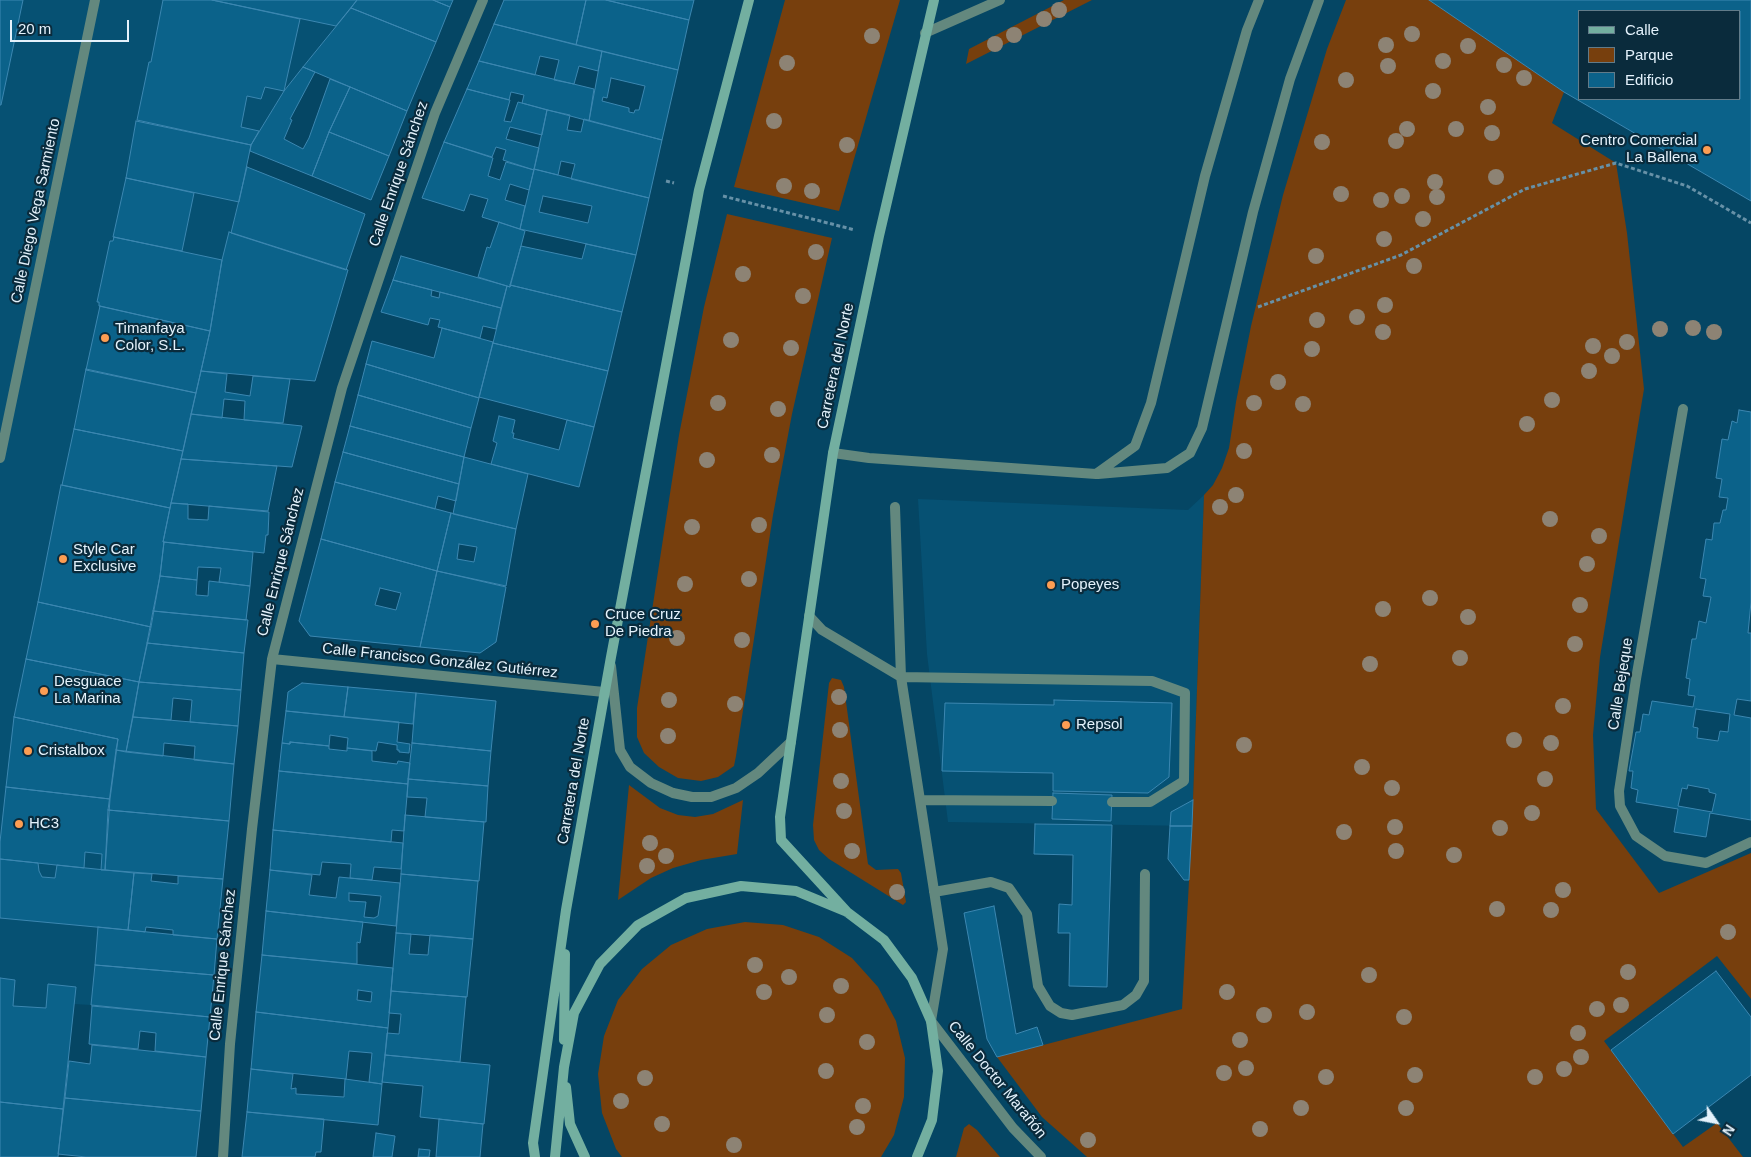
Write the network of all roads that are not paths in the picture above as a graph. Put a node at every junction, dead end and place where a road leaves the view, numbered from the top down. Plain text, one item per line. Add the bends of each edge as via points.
1 (95, 0) edge
2 (482, 0) edge
3 (749, 0) edge
4 (934, 0) edge
5 (1000, 0) edge
6 (1259, 0) edge
7 (1319, 0) edge
8 (925, 33) junction
9 (1683, 409) dead end
10 (833, 453) junction
11 (0, 458) edge
12 (1096, 474) junction
13 (895, 507) dead end
14 (809, 616) junction
15 (610, 657) junction
16 (272, 659) junction
17 (901, 677) junction
18 (604, 692) junction
19 (791, 742) junction
20 (920, 800) junction
21 (1052, 801) dead end
22 (1112, 802) dead end
23 (1751, 842) edge
24 (1144, 874) dead end
25 (934, 892) junction
26 (566, 910) junction
27 (847, 912) junction
28 (931, 1021) junction
29 (564, 1067) junction
30 (222, 1157) edge
31 (535, 1157) edge
32 (555, 1157) edge
33 (585, 1157) edge
34 (916, 1157) edge
35 (1041, 1157) edge

1 - 11 street, Calle Diego Vega Sarmiento
2 - 16 street, Calle Enrique Sánchez via 435,113 342,388
3 - 15 street, Carretera del Norte via 699,190
4 - 8 street, Carretera del Norte
5 - 8 street
6 - 12 street via 1247,30 1204,176 1151,403 1135,446
7 - 12 street via 1290,79 1253,212 1202,428 1190,453 1167,468
8 - 10 street, Carretera del Norte
9 - 23 street, Calle Bejeque via 1636,680 1620,806 1636,836 1665,856 1706,863
10 - 12 street
10 - 14 street, Carretera del Norte
13 - 17 street
14 - 17 street via 822,630
14 - 19 street, Carretera del Norte
15 - 18 street, Carretera del Norte
15 - 19 street, Carretera del Norte via 620,750 630,767 651,783 673,793 711,797 736,788
16 - 18 street, Calle Francisco González Gutiérrez
16 - 30 street, Calle Enrique Sánchez via 250,838
17 - 20 street
17 - 22 street via 1152,681 1185,693 1184,780 1150,802
18 - 26 street, Carretera del Norte
19 - 27 street, Carretera del Norte via 780,817 782,840
20 - 21 street
20 - 25 street
24 - 25 street via 1144,981 1136,995 1123,1005 1072,1014 1061,1013 1050,1006 1038,986 1027,914 1009,888 991,882
25 - 28 street via 943,949
26 - 29 street, Carretera del Norte
26 - 31 street, Carretera del Norte via 533,1143
27 - 28 street via 884,940 912,978
27 - 29 street via 787,890 741,886 686,898 638,925 600,964 574,1013
28 - 34 street via 938,1071 932,1120
28 - 35 street, Calle Doctor Marañón via 1013,1128
29 - 32 street
29 - 33 street via 570,1124

